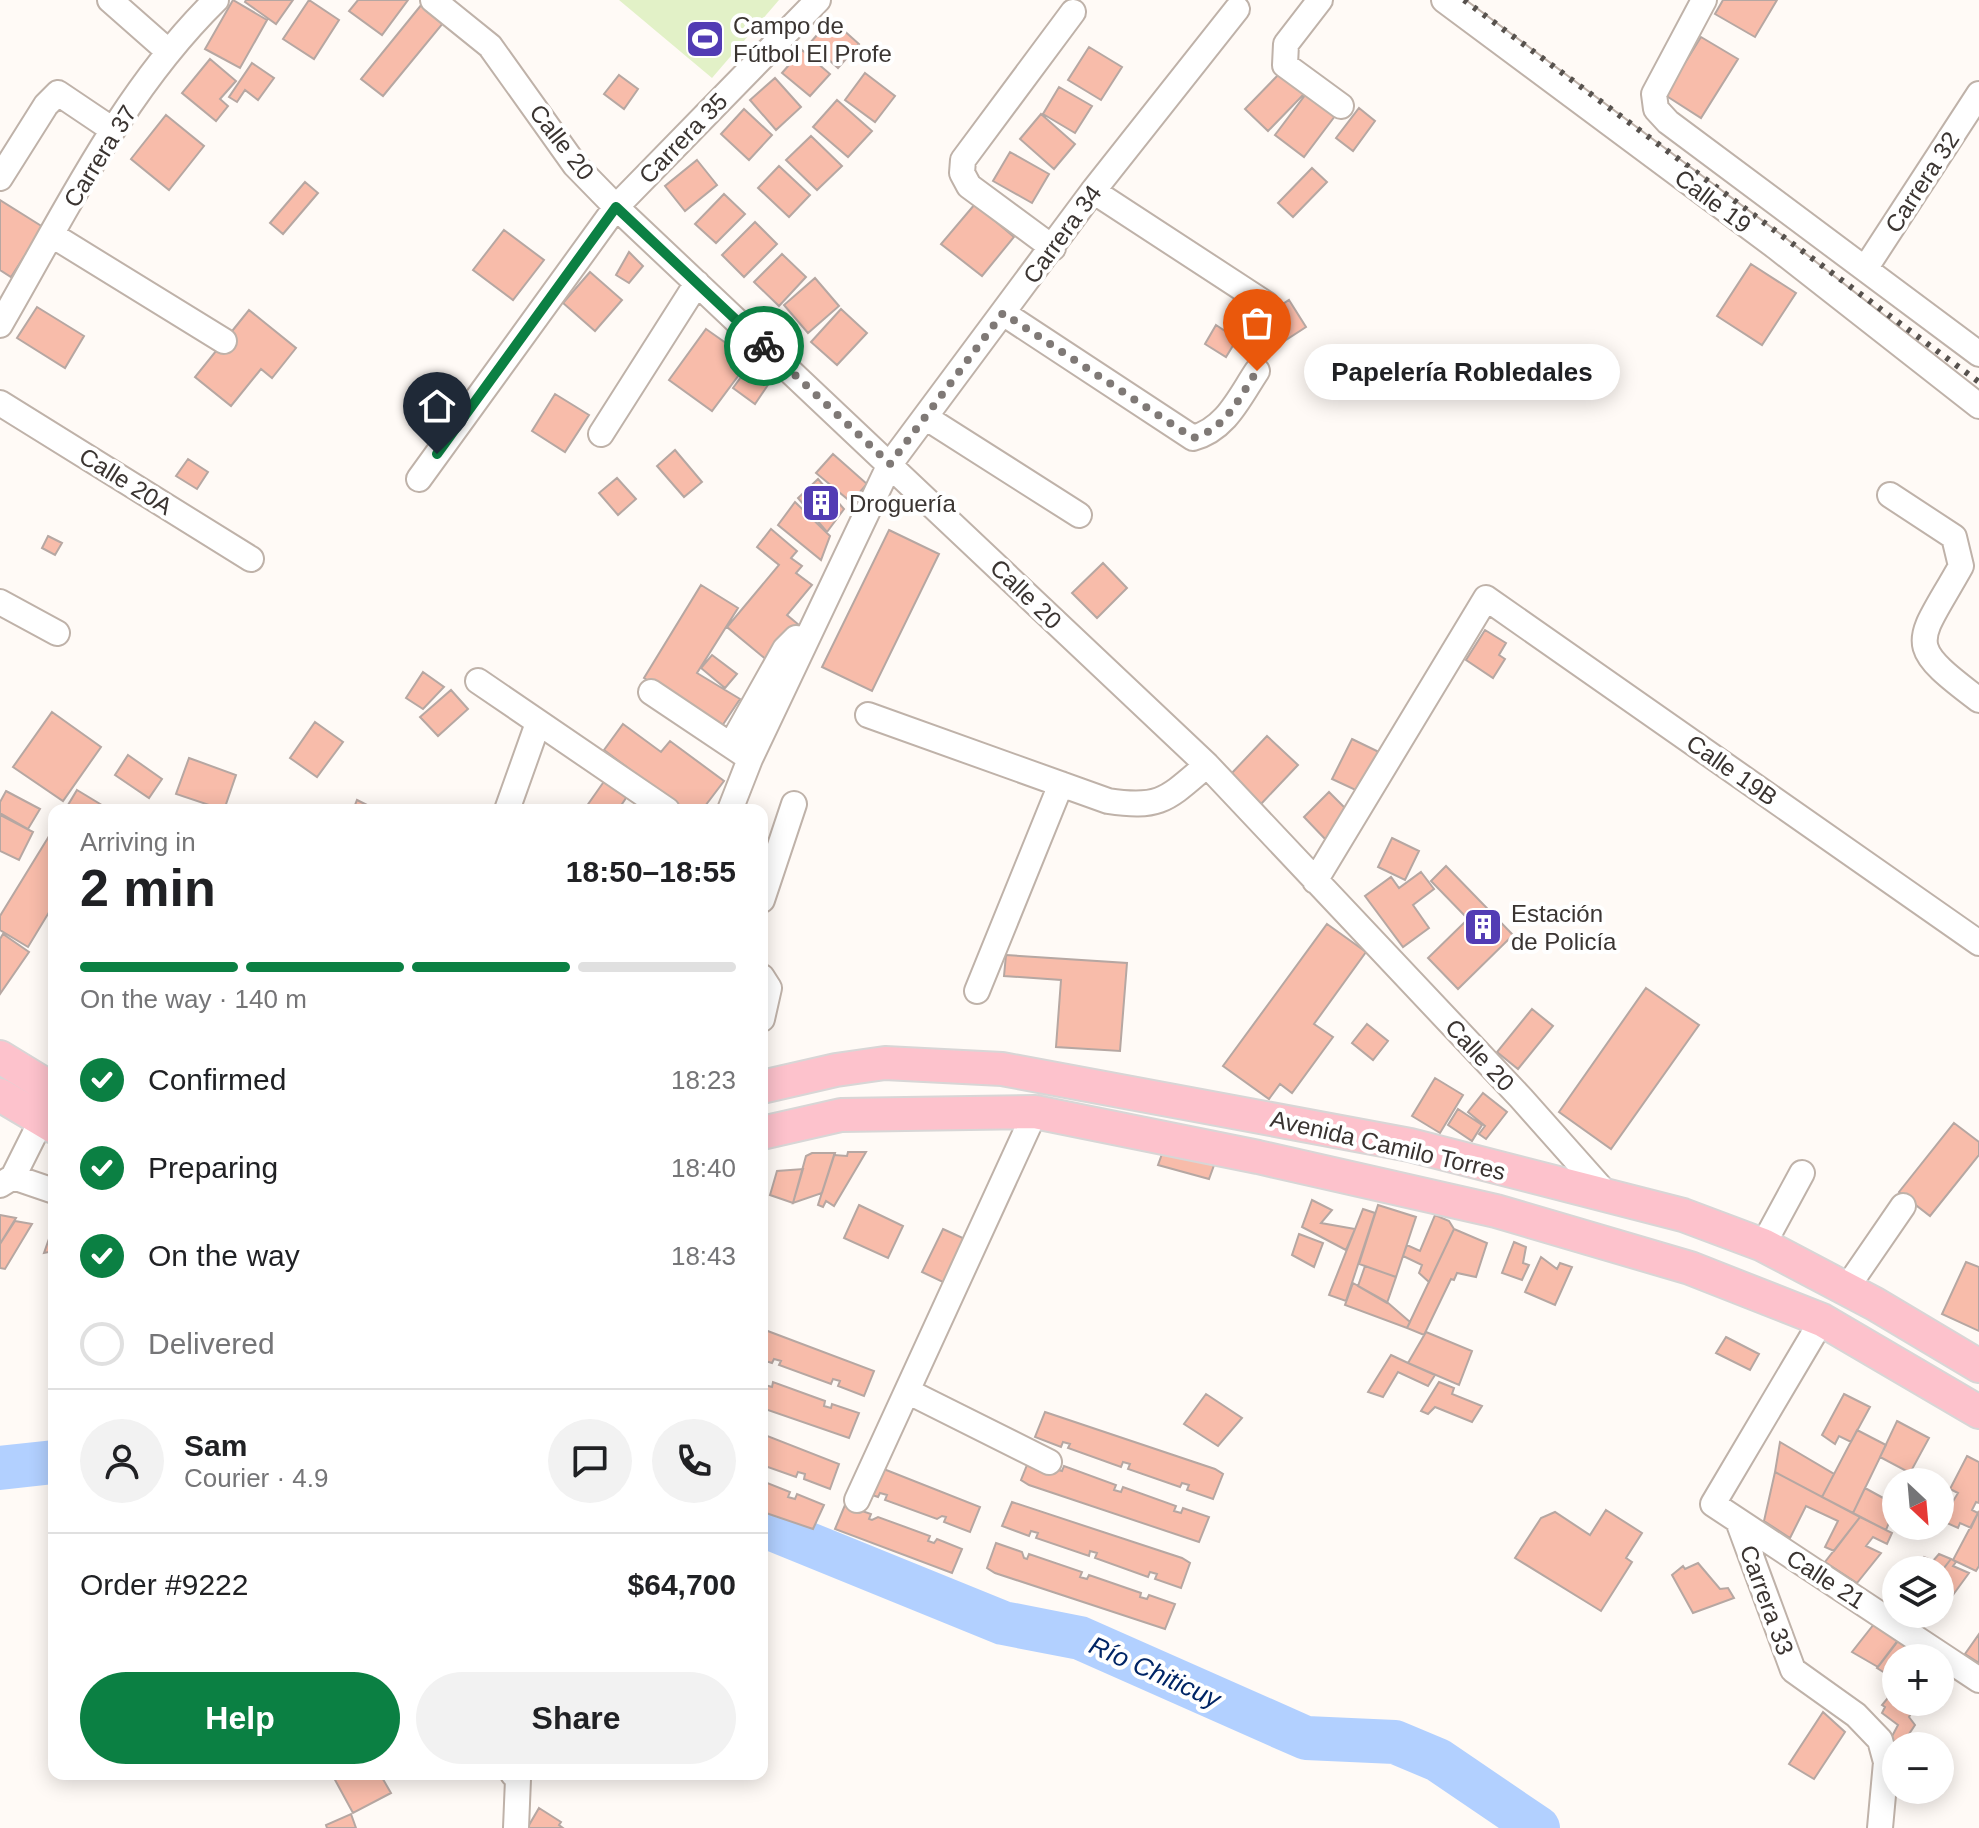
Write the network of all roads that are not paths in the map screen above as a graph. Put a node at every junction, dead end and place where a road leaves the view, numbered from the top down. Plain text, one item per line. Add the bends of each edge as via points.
1 (110, 0) edge
2 (216, 0) edge
3 (433, 0) edge
4 (818, 0) edge
5 (1320, 0) edge
6 (1444, 0) edge
7 (1704, 0) edge
8 (1237, 9) dead end
9 (1073, 12) dead end
10 (169, 52) junction
11 (1979, 94) edge
12 (1341, 106) dead end
13 (113, 130) junction
14 (0, 178) edge
15 (1093, 191) junction
16 (616, 207) junction
17 (52, 235) junction
18 (1053, 248) junction
19 (1865, 269) junction
20 (697, 283) junction
21 (1266, 304) dead end
22 (1003, 313) junction
23 (0, 325) edge
24 (224, 341) dead end
25 (1979, 354) edge
26 (1257, 371) dead end
27 (0, 403) edge
28 (1979, 406) edge
29 (925, 417) junction
30 (601, 434) dead end
31 (890, 464) junction
32 (419, 479) dead end
33 (1890, 495) dead end
34 (1079, 515) dead end
35 (251, 559) dead end
36 (0, 602) edge
37 (57, 633) dead end
38 (478, 681) dead end
39 (651, 692) dead end
40 (1979, 700) edge
41 (868, 715) dead end
42 (538, 723) junction
43 (740, 752) junction
44 (1207, 765) junction
45 (1061, 784) junction
46 (509, 804) edge
47 (658, 804) edge
48 (731, 804) edge
49 (794, 804) dead end
50 (1315, 881) junction
51 (768, 882) edge
52 (1979, 943) edge
53 (977, 991) dead end
54 (0, 1057) edge
55 (768, 1085) edge
56 (0, 1095) edge
57 (48, 1105) edge
58 (48, 1107) edge
59 (1035, 1112) junction
60 (48, 1113) edge
61 (768, 1132) edge
62 (1802, 1173) dead end
63 (6, 1181) edge
64 (48, 1190) edge
65 (1611, 1199) junction
66 (1903, 1206) dead end
67 (1763, 1245) junction
68 (1846, 1289) junction
69 (1822, 1320) junction
70 (1979, 1366) edge
71 (907, 1391) junction
72 (1979, 1412) edge
73 (1049, 1462) dead end
74 (857, 1500) dead end
75 (1738, 1521) junction
76 (1979, 1680) edge
77 (518, 1780) edge
78 (516, 1828) edge
79 (1880, 1828) edge

1 - 10 street
2 - 10 street, Carrera 37
3 - 16 street, Calle 20 via 490,46 575,165
4 - 16 street, Carrera 35
5 - 12 street via 1286,44 1285,65
6 - 28 street, Calle 19
7 - 19 street, Calle 19 via 1654,94 1656,109
8 - 15 street, Carrera 34
9 - 18 street via 963,160 969,186
10 - 13 street, Carrera 37
11 - 19 street, Carrera 32
13 - 14 street via 58,93
13 - 17 street, Carrera 37
15 - 18 street, Carrera 34
15 - 21 street
16 - 20 street, Calle 20
16 - 32 street, Carrera 35
17 - 23 street, Carrera 37
17 - 24 street
18 - 22 street, Carrera 34
19 - 25 street, Calle 19
20 - 30 street
20 - 31 street, Calle 20
22 - 26 street via 1193,438 1221,425
22 - 29 street, Carrera 34
27 - 35 street, Calle 20A
29 - 31 street, Carrera 34
29 - 34 street
31 - 43 street, Carrera 34 via 805,642
31 - 44 street, Calle 20
33 - 40 street via 1954,537 1961,566 1924,632 1924,651 1937,668
36 - 37 street
38 - 42 street
39 - 43 street
41 - 45 street
42 - 46 street
42 - 47 street
43 - 48 street, Carrera 34
44 - 45 street via 1167,797 1145,806 1108,801
44 - 50 street, Calle 20
45 - 53 street
49 - 51 street
50 - 52 street, Calle 19B via 1486,598
50 - 65 street, Calle 20
54 - 57 main road
55 - 65 main road, Avenida Camilo Torres via 885,1063 1002,1069 1410,1145
56 - 58 main road
59 - 61 main road, Avenida Camilo Torres via 841,1115
59 - 69 main road, Avenida Camilo Torres via 1511,1215 1690,1268
59 - 71 street
60 - 63 street
62 - 67 street
63 - 64 street
65 - 67 main road, Avenida Camilo Torres via 1683,1215
66 - 68 street
67 - 68 main road, Avenida Camilo Torres
68 - 70 main road, Avenida Camilo Torres
69 - 72 main road, Avenida Camilo Torres
69 - 75 street, Calle 21 via 1713,1504
71 - 73 street
71 - 74 street
75 - 76 street, Calle 21
75 - 79 street, Carrera 33 via 1793,1670 1856,1715 1880,1740 1886,1762
77 - 78 street

